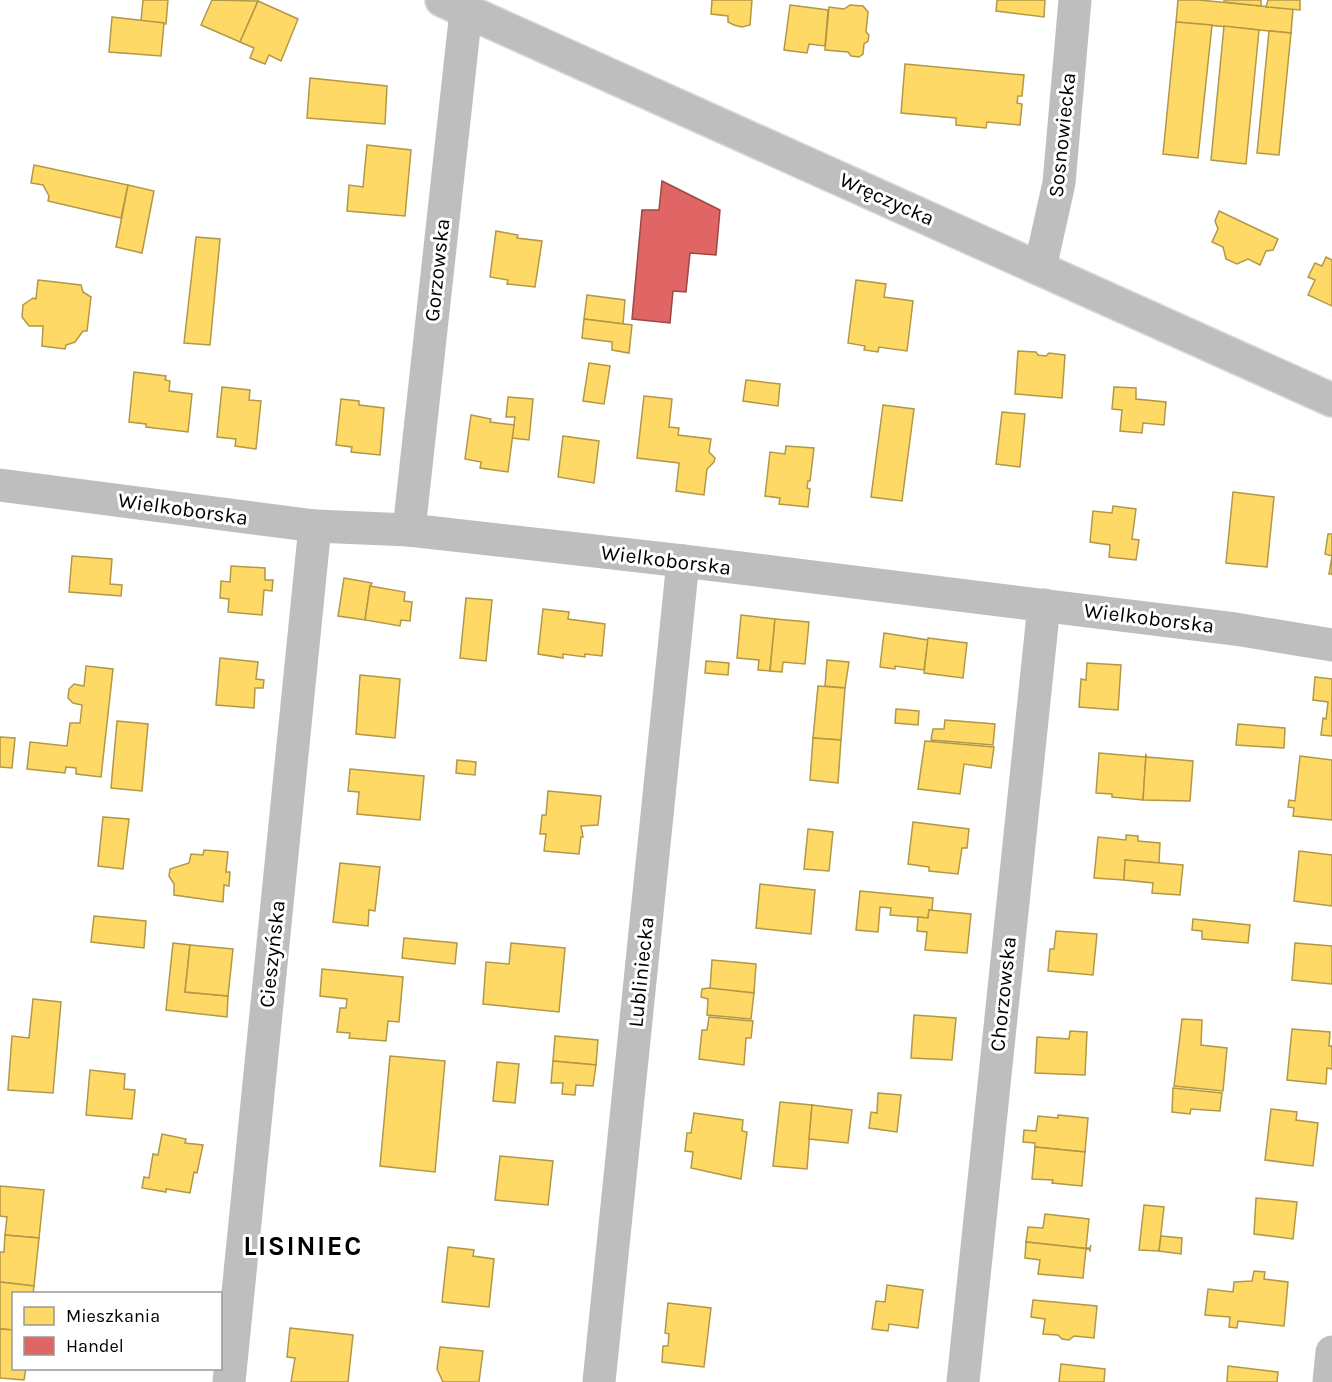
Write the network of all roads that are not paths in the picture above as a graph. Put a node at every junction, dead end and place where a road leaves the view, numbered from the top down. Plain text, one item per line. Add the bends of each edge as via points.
1 (1075, 0) edge
2 (454, 5) edge
3 (1040, 268) junction
4 (1332, 400) edge
5 (0, 484) edge
6 (315, 526) junction
7 (410, 530) junction
8 (683, 561) junction
9 (1044, 605) junction
10 (1332, 645) edge
11 (1332, 1352) edge
12 (229, 1382) edge
13 (599, 1382) edge
14 (963, 1382) edge
15 (1329, 1382) edge

1 - 3 street, Sosnowiecka via 1059,183
2 - 3 street, Wręczycka
2 - 7 street, Gorzowska
3 - 4 street, Wręczycka
5 - 6 street, Wielkoborska
6 - 7 street, Wielkoborska
6 - 12 street, Cieszyńska
7 - 8 street, Wielkoborska
8 - 9 street, Wielkoborska
8 - 13 street, Lubliniecka
9 - 10 street, Wielkoborska via 1235,628
9 - 14 street, Chorzowska
11 - 15 street

